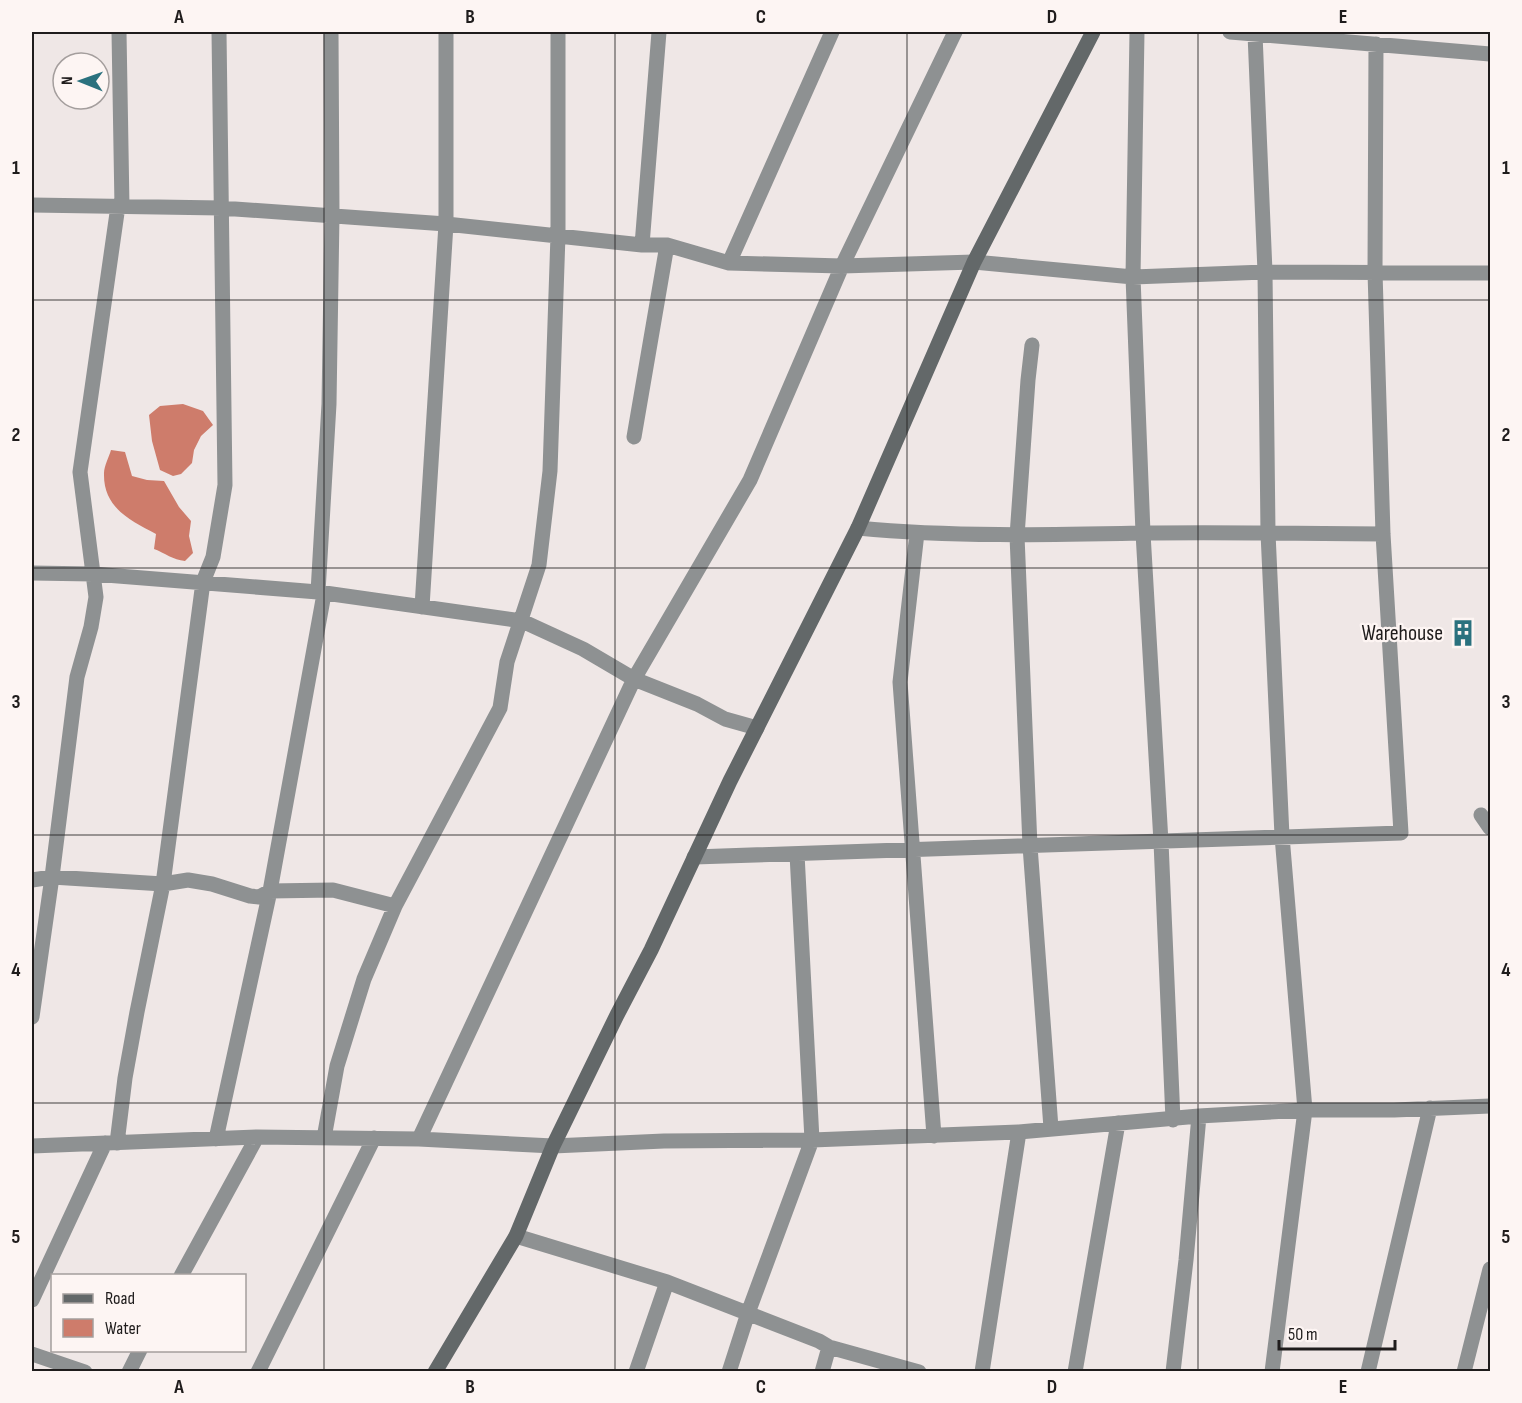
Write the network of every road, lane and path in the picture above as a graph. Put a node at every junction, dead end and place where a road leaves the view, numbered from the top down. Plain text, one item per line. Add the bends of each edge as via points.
1 (119, 32) edge
2 (219, 32) edge
3 (331, 32) edge
4 (446, 32) edge
5 (558, 32) edge
6 (659, 32) edge
7 (832, 32) edge
8 (955, 32) edge
9 (1093, 32) edge
10 (1137, 32) edge
11 (1230, 32) edge
12 (1262, 33) edge
13 (1381, 40) edge
14 (1491, 54) edge
15 (32, 206) edge
16 (120, 207) junction
17 (222, 208) junction
18 (332, 215) junction
19 (446, 224) junction
20 (558, 235) junction
21 (642, 245) junction
22 (667, 245) junction
23 (974, 262) junction
24 (729, 263) junction
25 (842, 266) junction
26 (1265, 272) junction
27 (1375, 272) junction
28 (1491, 273) edge
29 (1133, 277) junction
30 (1032, 345) dead end
31 (634, 437) dead end
32 (858, 528) junction
33 (918, 533) junction
34 (1143, 533) junction
35 (1268, 533) junction
36 (1383, 534) junction
37 (1017, 536) junction
38 (32, 573) edge
39 (93, 574) junction
40 (203, 582) junction
41 (321, 593) junction
42 (423, 607) junction
43 (522, 621) junction
44 (634, 679) junction
45 (757, 728) junction
46 (1482, 815) dead end
47 (1491, 828) edge
48 (1282, 836) junction
49 (1161, 842) junction
50 (1030, 846) junction
51 (912, 850) junction
52 (797, 854) junction
53 (694, 857) junction
54 (52, 877) junction
55 (32, 880) edge
56 (163, 884) junction
57 (270, 891) junction
58 (395, 906) junction
59 (32, 1017) edge
60 (1491, 1106) edge
61 (1430, 1108) junction
62 (1305, 1110) junction
63 (1199, 1116) junction
64 (1173, 1120) junction
65 (1118, 1124) junction
66 (1051, 1128) junction
67 (1019, 1132) junction
68 (934, 1136) junction
69 (257, 1137) junction
70 (324, 1138) junction
71 (374, 1138) junction
72 (216, 1139) junction
73 (419, 1139) junction
74 (812, 1140) junction
75 (111, 1143) junction
76 (32, 1146) edge
77 (553, 1146) junction
78 (516, 1236) junction
79 (1491, 1269) edge
80 (182, 1274) edge
81 (667, 1282) junction
82 (32, 1300) edge
83 (748, 1313) junction
84 (829, 1347) junction
85 (139, 1352) edge
86 (32, 1354) edge
87 (895, 1368) edge
88 (85, 1371) edge
89 (129, 1371) edge
90 (258, 1371) edge
91 (435, 1371) edge
92 (636, 1371) edge
93 (729, 1371) edge
94 (822, 1371) edge
95 (919, 1371) edge
96 (982, 1371) edge
97 (1075, 1371) edge
98 (1173, 1371) edge
99 (1272, 1371) edge
100 (1368, 1371) edge
101 (1464, 1371) edge

1 - 16 street
2 - 17 street
3 - 18 street
4 - 19 street
5 - 20 street
6 - 21 street
7 - 24 street
8 - 25 street
9 - 23 main road
10 - 29 street
11 - 12 street
12 - 13 street
12 - 26 street
13 - 14 street
13 - 27 street
15 - 16 street
16 - 17 street
16 - 39 street via 80,472
17 - 18 street
17 - 40 street via 225,485 213,556
18 - 19 street
18 - 41 street
19 - 20 street
19 - 42 street
20 - 21 street
20 - 43 street via 550,471 539,565
21 - 22 street
22 - 24 street
22 - 31 street
23 - 25 street
23 - 29 street
23 - 32 main road
24 - 25 street
25 - 44 street via 750,480
26 - 27 street
26 - 29 street
26 - 35 street
27 - 28 street
27 - 36 street
29 - 34 street
30 - 37 street
32 - 33 street
32 - 45 main road
33 - 37 street
33 - 51 street via 900,682
34 - 35 street
34 - 37 street
34 - 49 street
35 - 36 street
35 - 48 street
36 - 48 street via 1401,833
37 - 50 street
38 - 39 street
39 - 40 street
39 - 54 street via 96,597 77,676
40 - 41 street
40 - 56 street
41 - 42 street
41 - 57 street
42 - 43 street
43 - 44 street via 583,649
43 - 58 street via 507,662 500,708
44 - 45 street via 725,719
44 - 73 street
45 - 53 main road
46 - 47 street
48 - 49 street
48 - 62 street
49 - 50 street
49 - 64 street
50 - 51 street
50 - 66 street
51 - 52 street
51 - 68 street
52 - 53 street
52 - 74 street
53 - 77 main road
54 - 55 street
54 - 56 street
54 - 59 street
56 - 57 street via 188,880 259,897
56 - 75 street
57 - 58 street via 333,890
57 - 72 street
58 - 70 street via 357,1000 337,1066
60 - 61 street
61 - 62 street
61 - 100 street
62 - 63 street
62 - 99 street
63 - 64 street
63 - 98 street
64 - 65 street
65 - 66 street
65 - 97 street
66 - 67 street
67 - 68 street
67 - 96 street
68 - 74 street
69 - 70 street
69 - 72 street
69 - 80 street
70 - 71 street
71 - 73 street
71 - 90 street
72 - 75 street
73 - 77 street
74 - 77 street
74 - 83 street
75 - 76 street
75 - 82 street
77 - 78 main road
78 - 81 street
78 - 91 main road
79 - 101 street
81 - 83 street
81 - 92 street
83 - 84 street
83 - 93 street
84 - 87 street
84 - 94 street
85 - 89 street
86 - 88 street
87 - 95 street

